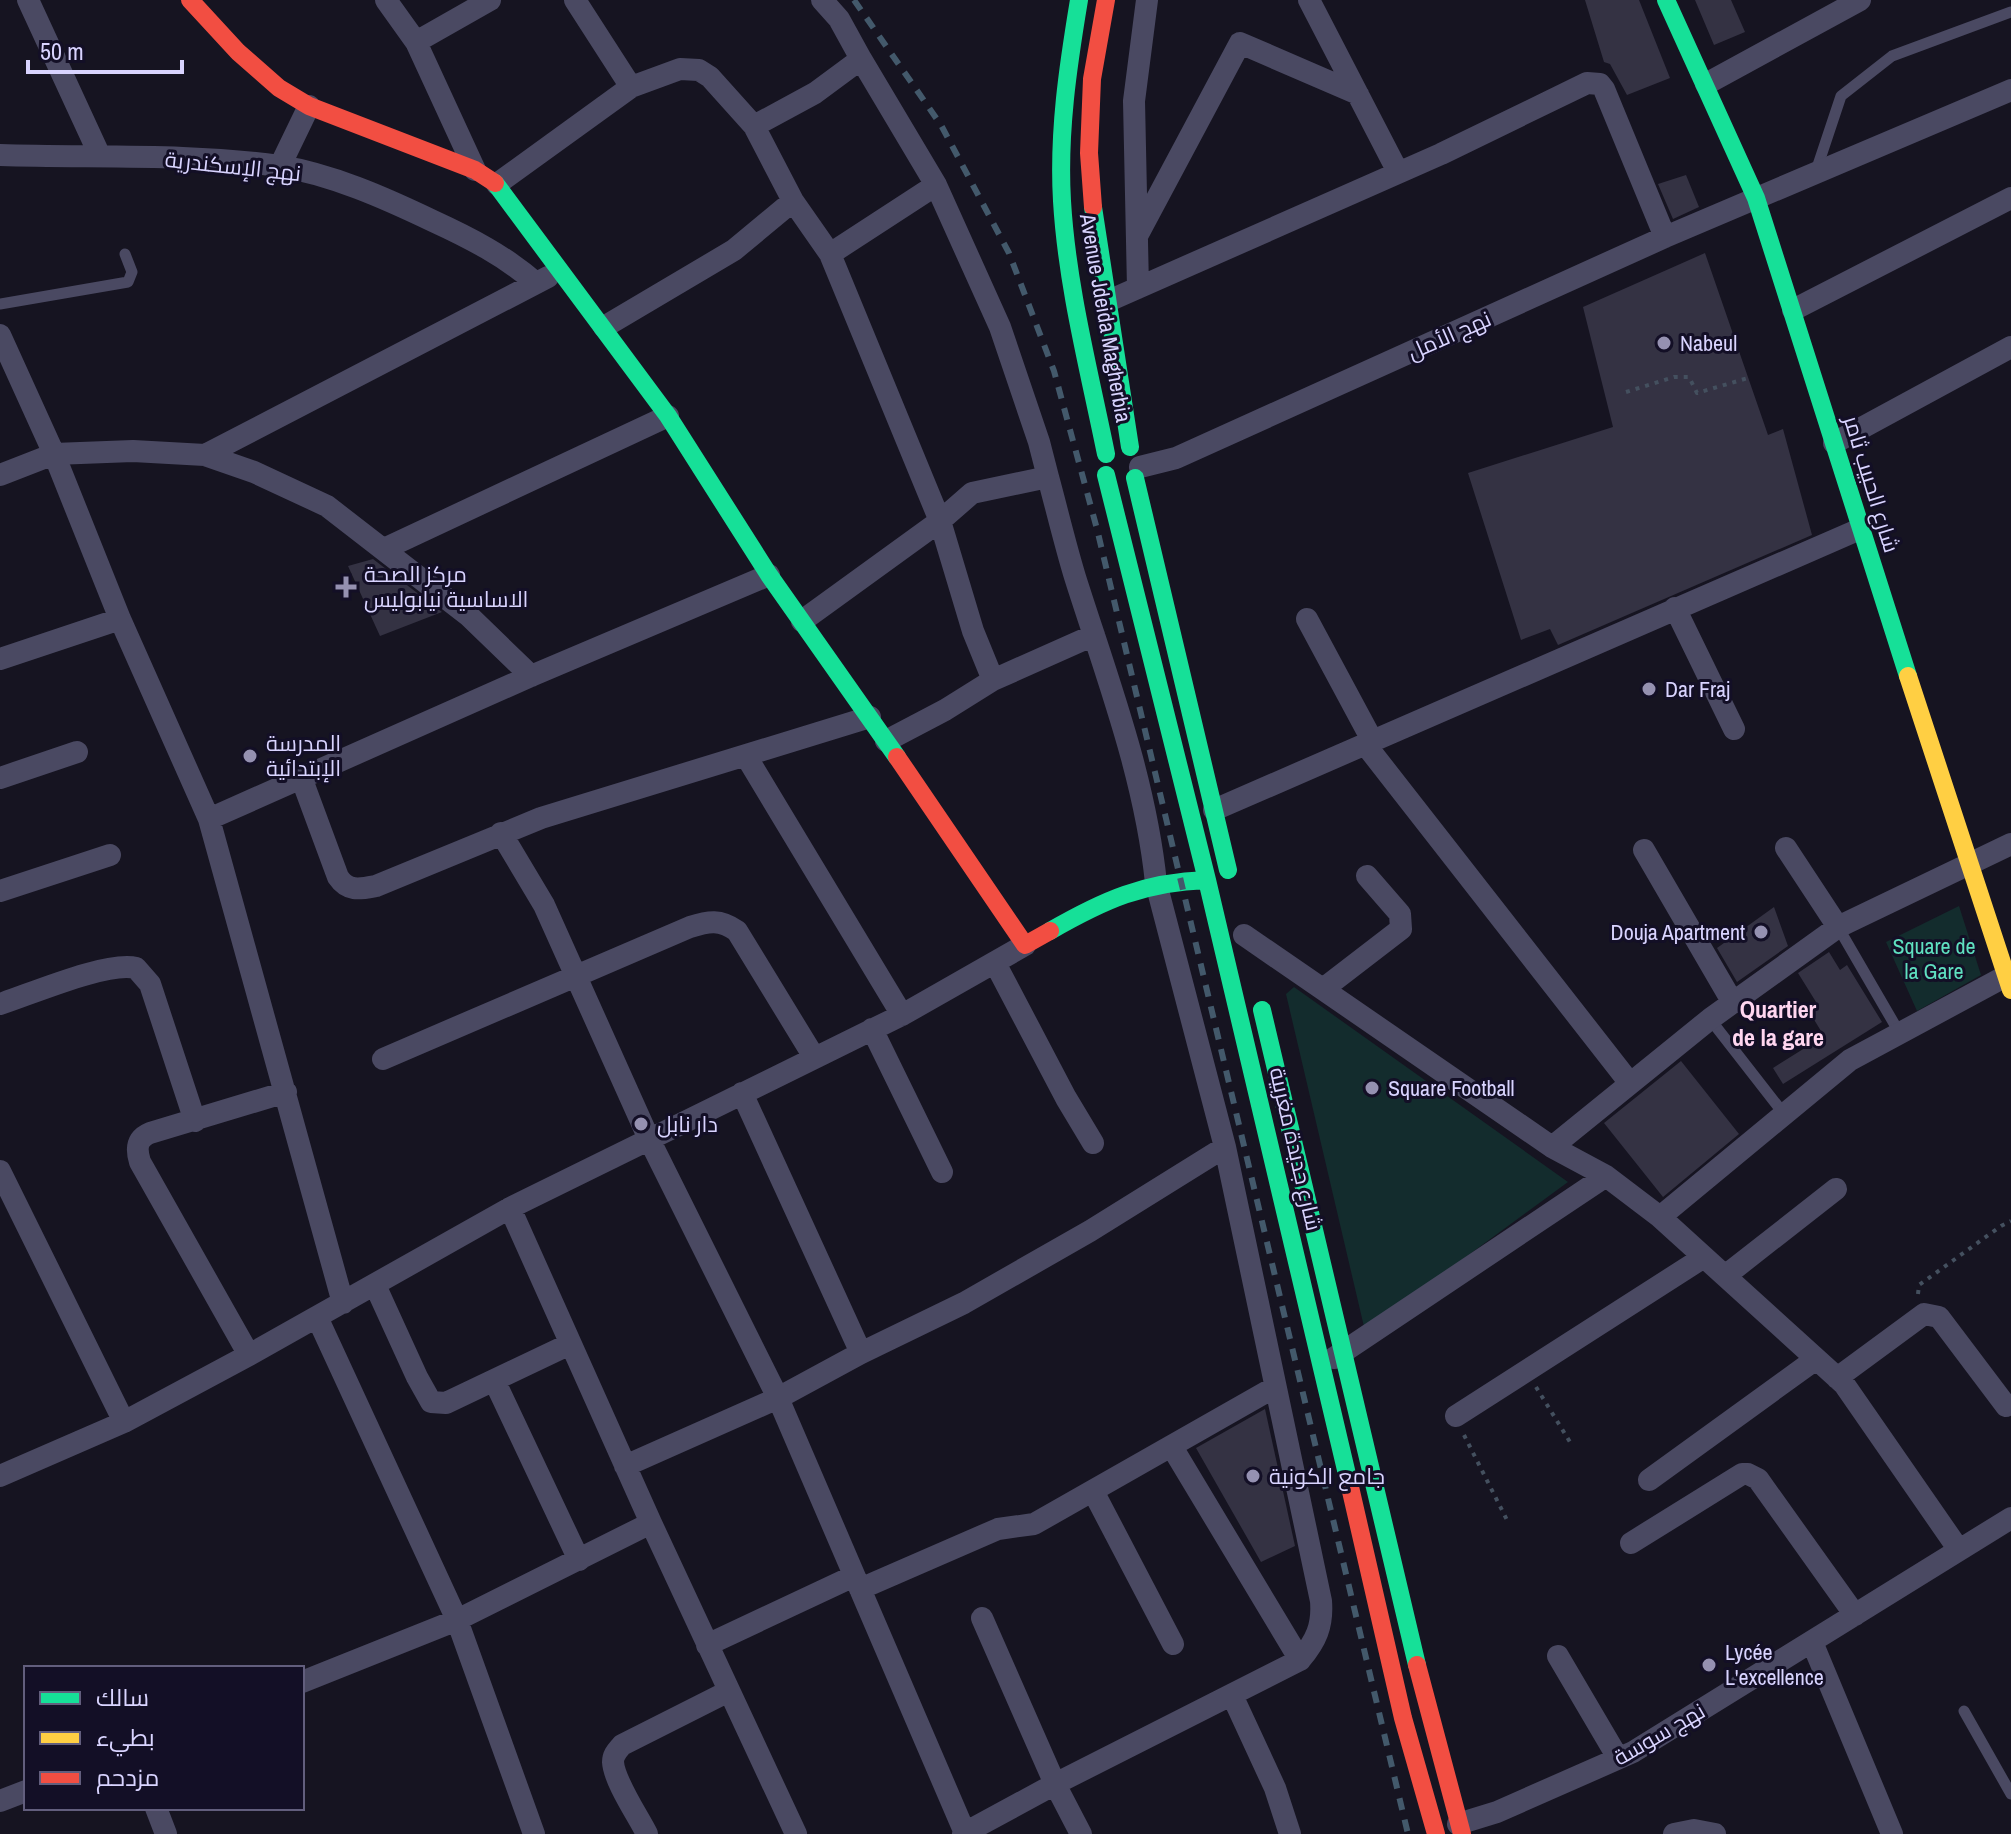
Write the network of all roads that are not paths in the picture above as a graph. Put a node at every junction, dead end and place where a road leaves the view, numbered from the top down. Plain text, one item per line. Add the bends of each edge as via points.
1 (28, 0) edge
2 (190, 0) edge
3 (386, 0) edge
4 (490, 0) edge
5 (575, 0) edge
6 (822, 0) edge
7 (1079, 0) edge
8 (1106, 0) edge
9 (1147, 0) edge
10 (1309, 0) edge
11 (1860, 0) edge
12 (1670, 2) edge
13 (2011, 12) edge
14 (416, 42) junction
15 (861, 59) junction
16 (1706, 84) junction
17 (631, 87) junction
18 (2011, 90) edge
19 (1358, 94) junction
20 (309, 106) junction
21 (754, 126) junction
22 (0, 155) edge
23 (100, 156) junction
24 (280, 166) junction
25 (475, 170) junction
26 (1815, 171) junction
27 (1398, 172) junction
28 (497, 184) junction
29 (936, 185) junction
30 (1756, 198) junction
31 (2011, 198) edge
32 (793, 201) junction
33 (1137, 236) junction
34 (1665, 237) junction
35 (125, 254) dead end
36 (830, 254) junction
37 (561, 271) junction
38 (536, 283) junction
39 (1138, 288) junction
40 (1106, 302) junction
41 (0, 304) edge
42 (1793, 310) junction
43 (604, 327) junction
44 (0, 335) edge
45 (2011, 347) edge
46 (668, 416) junction
47 (1834, 443) junction
48 (1130, 447) junction
49 (54, 454) junction
50 (1106, 454) junction
51 (205, 455) junction
52 (1138, 472) junction
53 (0, 475) edge
54 (1106, 475) junction
55 (1048, 477) junction
56 (940, 521) junction
57 (1860, 529) junction
58 (384, 549) junction
59 (769, 575) junction
60 (1675, 608) junction
61 (120, 619) junction
62 (1307, 619) dead end
63 (802, 621) junction
64 (1094, 635) junction
65 (0, 659) edge
66 (531, 676) junction
67 (993, 680) junction
68 (870, 717) junction
69 (1734, 729) dead end
70 (886, 741) junction
71 (1368, 742) junction
72 (77, 752) dead end
73 (746, 756) junction
74 (301, 777) junction
75 (0, 778) edge
76 (1214, 810) junction
77 (209, 819) junction
78 (501, 833) junction
79 (2011, 844) edge
80 (1786, 848) dead end
81 (1644, 850) dead end
82 (110, 855) dead end
83 (1968, 862) junction
84 (1367, 876) dead end
85 (1207, 880) junction
86 (1156, 883) junction
87 (0, 891) edge
88 (1234, 893) dead end
89 (1838, 927) junction
90 (1242, 928) joint
91 (1025, 945) junction
92 (995, 963) junction
93 (1252, 965) dead end
94 (576, 976) junction
95 (2008, 983) edge
96 (1323, 989) junction
97 (1259, 996) dead end
98 (1733, 1003) junction
99 (0, 1004) edge
100 (902, 1015) junction
101 (1710, 1019) junction
102 (872, 1029) junction
103 (1899, 1032) junction
104 (814, 1057) junction
105 (383, 1059) dead end
106 (1629, 1082) junction
107 (286, 1092) junction
108 (742, 1093) junction
109 (1784, 1114) junction
110 (195, 1121) junction
111 (649, 1139) junction
112 (1093, 1143) dead end
113 (1225, 1147) junction
114 (1552, 1147) junction
115 (0, 1171) edge
116 (942, 1172) dead end
117 (1606, 1176) junction
118 (1836, 1189) dead end
119 (510, 1208) junction
120 (1660, 1217) junction
121 (1704, 1257) junction
122 (1725, 1276) junction
123 (375, 1285) junction
124 (343, 1303) junction
125 (317, 1317) junction
126 (570, 1344) junction
127 (1345, 1351) junction
128 (861, 1353) junction
129 (249, 1355) junction
130 (1816, 1359) junction
131 (1323, 1366) junction
132 (1837, 1378) junction
133 (495, 1382) junction
134 (1275, 1387) junction
135 (778, 1398) junction
136 (2006, 1406) dead end
137 (1456, 1416) road end
138 (124, 1422) junction
139 (1172, 1447) junction
140 (625, 1466) junction
141 (0, 1476) edge
142 (1649, 1480) dead end
143 (1093, 1491) junction
144 (2011, 1518) edge
145 (651, 1523) junction
146 (1631, 1543) dead end
147 (1959, 1550) junction
148 (579, 1560) junction
149 (857, 1582) junction
150 (1855, 1615) junction
151 (982, 1618) dead end
152 (457, 1620) junction
153 (1812, 1642) junction
154 (1173, 1644) dead end
155 (707, 1645) junction
156 (1558, 1656) dead end
157 (1300, 1660) junction
158 (304, 1681) edge
159 (729, 1691) junction
160 (1232, 1695) junction
161 (1964, 1711) dead end
162 (1618, 1758) junction
163 (1055, 1784) junction
164 (24, 1792) edge
165 (2011, 1794) edge
166 (0, 1801) edge
167 (157, 1810) edge
168 (1460, 1829) edge
169 (793, 1833) edge
170 (166, 1834) edge
171 (534, 1834) edge
172 (647, 1834) edge
173 (964, 1834) edge
174 (1081, 1834) edge
175 (1290, 1834) edge
176 (1436, 1834) edge
177 (1674, 1834) edge
178 (1715, 1834) edge
179 (1892, 1834) edge

1 - 23 street
2 - 20 main road via 238,52
3 - 14 street
4 - 14 street
5 - 17 street
6 - 15 street
7 - 50 main road, Avenue Jdeida Magherbia via 1066,77 1062,200 1067,258
8 - 40 main road, Avenue Jdeida Magherbia via 1092,79 1089,153
9 - 33 street via 1134,101
10 - 19 street
11 - 16 street
12 - 16 main road, شارع الحبيب ثامر
13 - 26 lane via 1892,56 1841,96
14 - 25 street
15 - 21 street via 815,93
15 - 29 street
16 - 30 main road, شارع الحبيب ثامر
17 - 21 street via 680,69 699,70
17 - 28 street
18 - 26 street, نهج الأمل
19 - 27 street
19 - 33 street via 1240,43
20 - 24 street
20 - 25 main road
21 - 32 street
22 - 23 street, نهج الإسكندرية
23 - 24 street, نهج الإسكندرية
24 - 38 street, نهج الإسكندرية via 397,204 512,262
25 - 28 main road
26 - 30 street, نهج الأمل
27 - 34 street via 1594,82 1604,89
27 - 39 street
28 - 37 main road
29 - 36 street
29 - 55 street via 1000,327
30 - 34 street, نهج الأمل
30 - 42 main road, شارع الحبيب ثامر
31 - 42 street
32 - 36 street
32 - 43 street via 734,250
33 - 39 street
34 - 52 street, نهج الأمل
35 - 41 lane via 132,272 128,282
36 - 56 street
37 - 38 street
37 - 43 main road
38 - 51 street
39 - 40 street
40 - 48 main road, Avenue Jdeida Magherbia
42 - 47 main road, شارع الحبيب ثامر
43 - 46 main road
44 - 49 street
45 - 47 street
46 - 58 street
46 - 59 main road
47 - 57 main road, شارع الحبيب ثامر
48 - 50 main road via 1116,446
48 - 52 main road via 1140,459
49 - 51 street
49 - 53 street
49 - 61 street
50 - 54 main road
51 - 58 street via 327,506
52 - 54 main road via 1120,483
52 - 76 main road
54 - 85 main road, شارع جديدة مغربية
55 - 56 street via 972,493
55 - 64 street
56 - 63 street
56 - 67 street
57 - 60 street
57 - 83 main road, شارع الحبيب ثامر
58 - 66 street via 469,616
59 - 63 main road
59 - 66 street
60 - 69 street
60 - 71 street
61 - 65 street
61 - 77 street
62 - 71 street
63 - 68 main road
64 - 67 street
64 - 86 street via 1137,772
66 - 74 street
67 - 70 street
68 - 70 main road
68 - 73 street
70 - 91 main road
71 - 76 street
71 - 106 street
72 - 75 street
73 - 78 street
73 - 100 street
74 - 77 street
74 - 78 street via 338,877 349,888 376,886
76 - 88 main road
77 - 107 street
78 - 94 street via 544,905
79 - 83 street
80 - 89 street
81 - 98 street
82 - 87 street
83 - 89 street
83 - 95 main road, شارع الحبيب ثامر
84 - 96 street via 1400,914 1401,929
85 - 86 main road
85 - 131 main road, شارع جديدة مغربية
86 - 91 main road via 1113,896
86 - 113 street
89 - 98 street
89 - 103 lane
90 - 93 main road
90 - 96 street
91 - 92 street
92 - 100 street
92 - 112 street
94 - 104 street via 690,927 720,922 737,931 749,948
94 - 105 street
94 - 111 street
95 - 103 street
96 - 114 street
97 - 127 main road, شارع جديدة مغربية
98 - 101 street
99 - 110 street via 98,972 136,968 150,984
100 - 102 street
101 - 106 street
101 - 109 lane
102 - 104 street
102 - 116 street
103 - 109 street via 1850,1060
104 - 108 street
106 - 114 street
107 - 110 street
107 - 124 street
108 - 111 street
108 - 128 street
109 - 120 street
110 - 129 street via 144,1136 137,1152
111 - 119 street
111 - 135 street
113 - 128 street via 964,1303
113 - 134 street
114 - 117 street
115 - 138 street
117 - 120 street
117 - 127 street
118 - 122 street
119 - 123 street
119 - 126 street
120 - 121 street
121 - 122 street
121 - 137 street
122 - 130 street
123 - 124 street
123 - 133 street via 431,1402 446,1403
124 - 125 street
125 - 129 street
125 - 152 street
126 - 133 street
126 - 140 street
127 - 131 street
127 - 168 main road, شارع جديدة مغربية
128 - 135 street
129 - 138 street
130 - 132 street
130 - 142 street
131 - 176 main road, شارع جديدة مغربية via 1403,1718
132 - 136 street via 1924,1314 1939,1317
132 - 147 street
133 - 148 street
134 - 139 street
134 - 157 street via 1321,1601 1315,1643
135 - 140 street
135 - 149 street
138 - 141 street
139 - 143 street
139 - 157 street
140 - 145 street
143 - 149 street via 1034,1524 998,1529
143 - 154 street
144 - 147 street, نهج سوسة
145 - 148 street
145 - 155 street
146 - 150 street via 1748,1474 1758,1479
147 - 150 street, نهج سوسة
148 - 152 street
149 - 155 street
149 - 173 street
150 - 153 street, نهج سوسة
151 - 163 street
152 - 158 street
152 - 171 street
153 - 162 street, نهج سوسة
153 - 179 street
155 - 159 street
156 - 162 street
157 - 160 street
159 - 169 street
159 - 172 street via 622,1745 613,1757
160 - 163 street
160 - 175 street
161 - 165 lane
162 - 168 street, نهج سوسة
163 - 173 street
163 - 174 street
164 - 166 street
167 - 170 street
177 - 178 street

